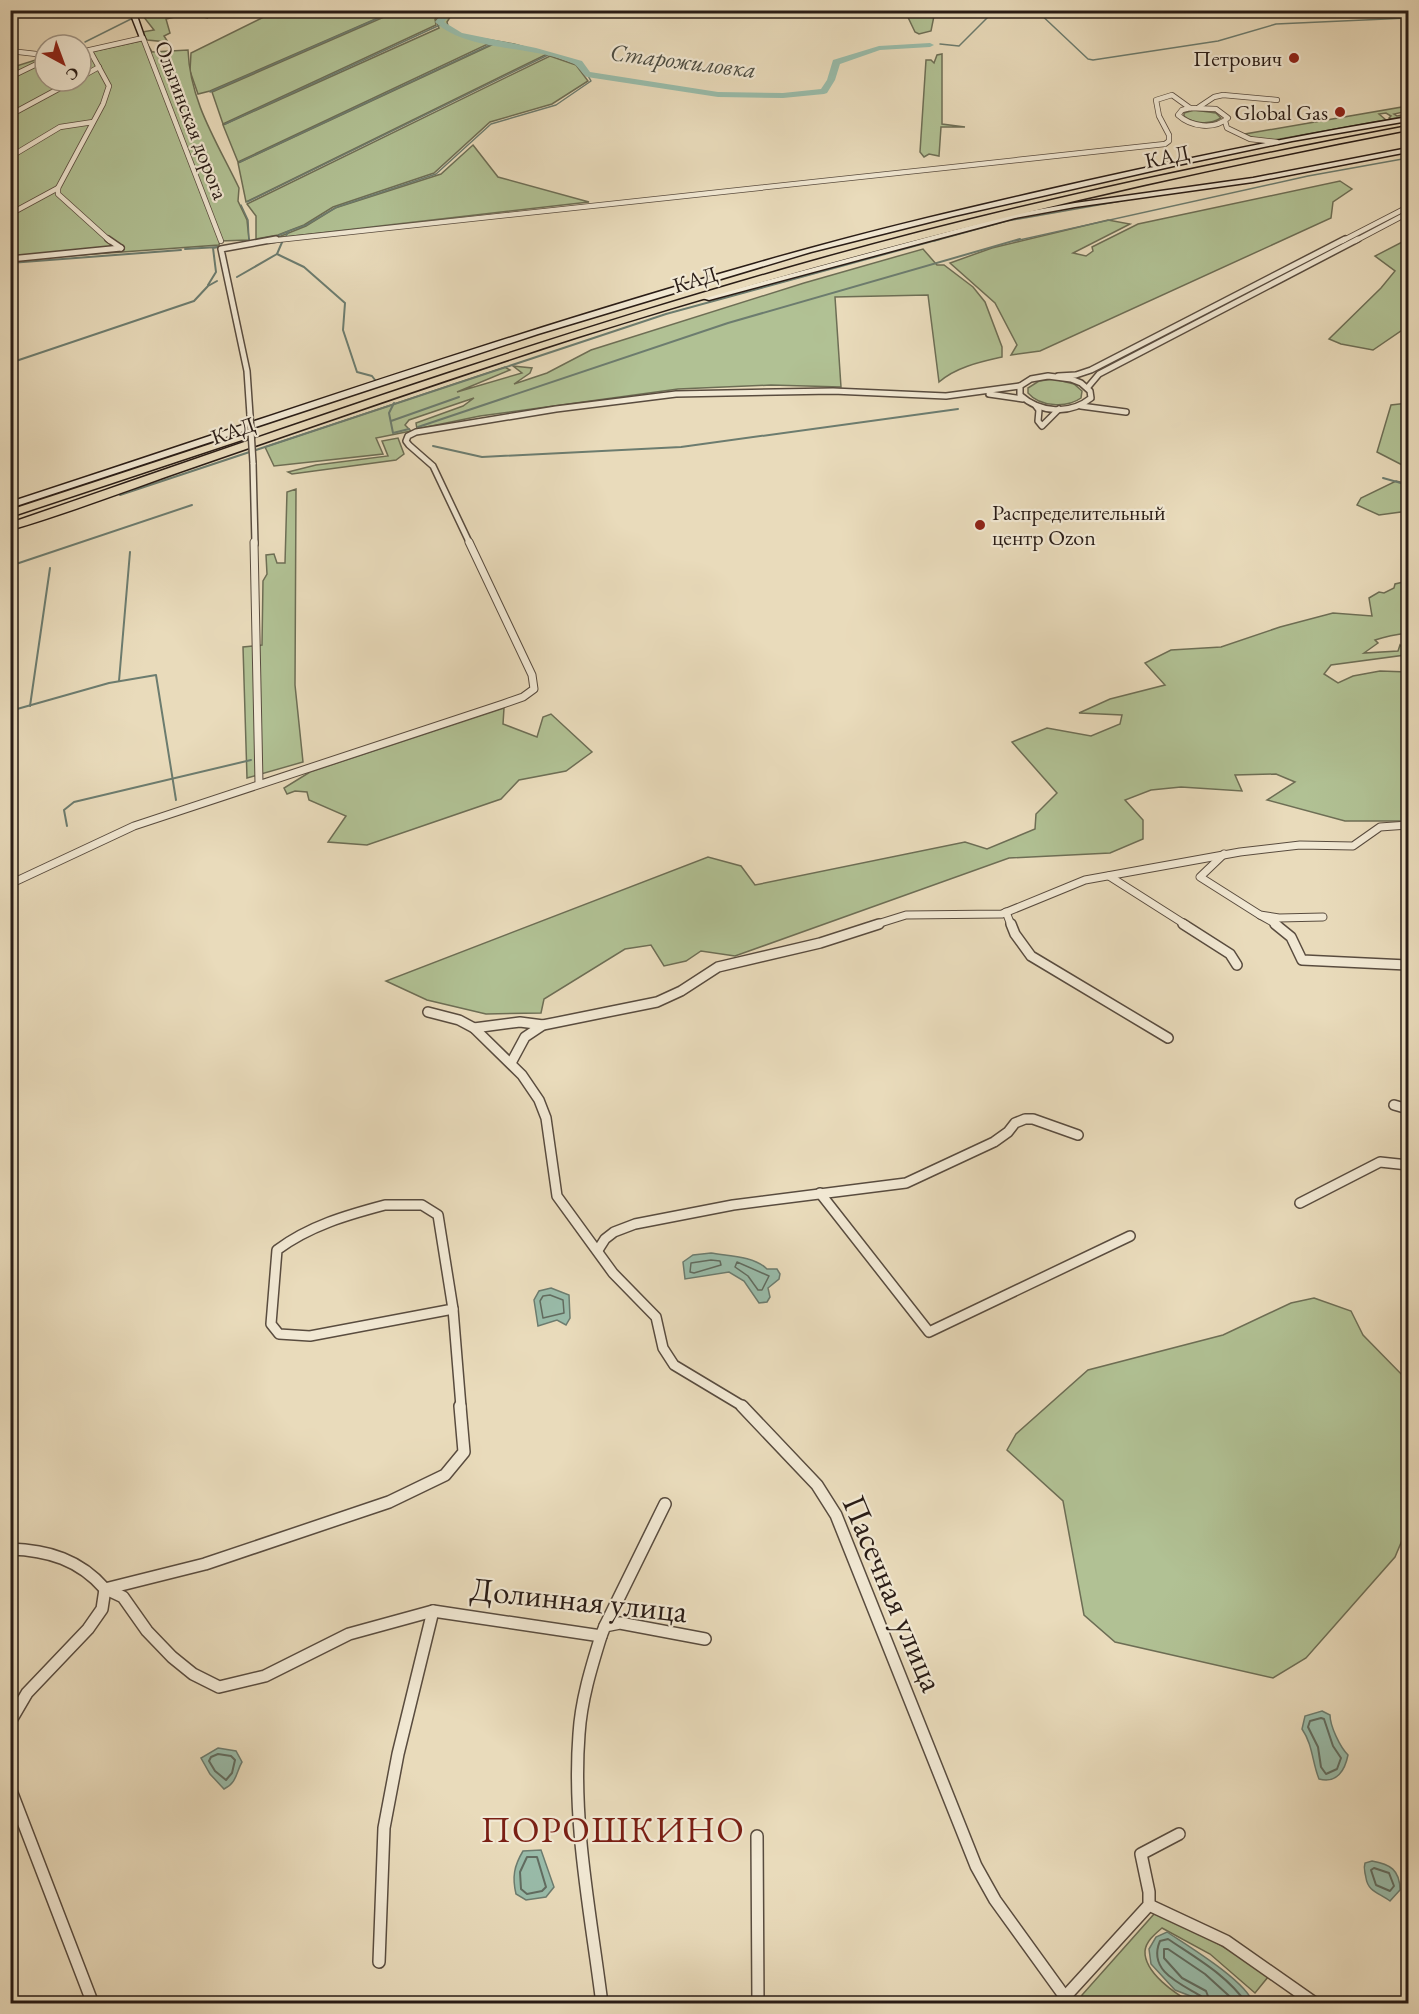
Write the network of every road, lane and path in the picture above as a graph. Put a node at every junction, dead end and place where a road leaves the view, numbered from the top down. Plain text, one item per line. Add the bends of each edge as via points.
1 (132, 10) edge
2 (143, 38) junction
3 (93, 50) edge
4 (10, 51) edge
5 (33, 55) edge
6 (93, 56) edge
7 (33, 66) edge
8 (99, 67) junction
9 (93, 70) edge
10 (10, 77) edge
11 (51, 93) edge
12 (1232, 96) junction
13 (1277, 100) dead end
14 (1175, 102) dead end
15 (1198, 107) junction
16 (1188, 108) junction
17 (1220, 111) junction
18 (10, 115) edge
19 (1226, 121) junction
20 (1408, 121) edge
21 (93, 122) junction
22 (1204, 125) junction
23 (1408, 128) edge
24 (1280, 142) junction
25 (1408, 150) edge
26 (1233, 151) junction
27 (10, 157) edge
28 (58, 188) junction
29 (1408, 207) edge
30 (1408, 213) edge
31 (10, 214) edge
32 (221, 241) dead end
33 (10, 259) edge
34 (661, 310) junction
35 (1058, 376) junction
36 (1020, 386) junction
37 (1088, 387) junction
38 (977, 391) junction
39 (1090, 398) junction
40 (1023, 399) junction
41 (1036, 406) junction
42 (1081, 406) junction
43 (1112, 408) junction
44 (1059, 409) junction
45 (1126, 412) dead end
46 (10, 505) edge
47 (10, 514) edge
48 (10, 526) edge
49 (259, 783) junction
50 (1408, 825) edge
51 (1224, 854) junction
52 (1109, 876) junction
53 (10, 884) edge
54 (1005, 912) junction
55 (1260, 915) junction
56 (1323, 917) dead end
57 (1407, 964) dead end
58 (1237, 965) dead end
59 (428, 1012) dead end
60 (543, 1025) junction
61 (474, 1028) junction
62 (1168, 1038) dead end
63 (511, 1063) junction
64 (1394, 1106) dead end
65 (1408, 1109) edge
66 (1078, 1135) dead end
67 (1408, 1165) edge
68 (820, 1193) junction
69 (1300, 1203) dead end
70 (1130, 1236) dead end
71 (598, 1250) junction
72 (453, 1309) junction
73 (665, 1504) dead end
74 (10, 1549) edge
75 (105, 1589) junction
76 (433, 1611) junction
77 (603, 1631) junction
78 (705, 1639) dead end
79 (10, 1722) edge
80 (10, 1788) edge
81 (1179, 1834) dead end
82 (757, 1836) dead end
83 (1149, 1905) junction
84 (379, 1962) dead end
85 (1066, 2000) edge
86 (93, 2004) edge
87 (602, 2004) edge
88 (759, 2004) edge
89 (1316, 2004) edge

1 - 2 street, Ольгинская дорога
2 - 3 street
2 - 32 street, Ольгинская дорога
4 - 5 street
6 - 8 street
7 - 10 street
8 - 9 street
8 - 21 street via 109,86
11 - 18 street
12 - 13 street
12 - 15 street via 1217,96
12 - 17 street via 1217,102 1215,106
14 - 16 street
15 - 16 street
15 - 17 street
16 - 22 street via 1179,112 1182,119
16 - 49 street, bridge via 1172,95 1157,98 1159,116 1169,135 1165,144 278,239 221,249 247,371 253,463
17 - 19 street via 1227,116
19 - 22 street
19 - 24 street via 1229,129 1245,139
20 - 24 street
20 - 47 highway, КАД via 1137,177 905,231 718,283
21 - 27 street via 60,127
21 - 28 street
22 - 26 street via 1240,140 1242,145
23 - 34 highway, КАД via 1025,208 902,239
24 - 26 street
25 - 34 street via 1253,180 1014,216
26 - 46 street via 898,227 713,278
28 - 31 street
28 - 33 street via 67,204 122,248
29 - 35 street via 1091,370
30 - 37 street via 1099,374
34 - 48 highway, КАД
35 - 36 street via 1031,379
35 - 37 street
36 - 38 street
36 - 40 street
37 - 39 street
38 - 40 street
38 - 49 street via 946,396 833,391 676,394 556,409 408,436 409,447 426,456 433,466 532,675 534,688 503,704
39 - 42 street
39 - 43 street
40 - 41 street
41 - 44 street
41 - 44 street via 1042,426
42 - 43 street
42 - 44 street
43 - 45 street
49 - 53 street via 134,826
50 - 51 street via 1380,826 1353,846 1300,845
51 - 52 street
51 - 55 street via 1200,877
52 - 54 street via 1085,880
52 - 58 street via 1230,954
54 - 60 street via 906,915 820,943 718,967 657,1002
54 - 62 street via 1031,956
55 - 56 street
55 - 57 street via 1289,933 1302,960
59 - 61 street, Пасечная улица
60 - 61 street via 520,1022
60 - 63 street via 522,1041
61 - 63 street, Пасечная улица
63 - 71 street, Пасечная улица via 539,1100 546,1118 557,1196
64 - 65 street
66 - 68 street via 1025,1119 994,1142 906,1183
67 - 69 street via 1380,1162
68 - 70 street via 929,1332
68 - 71 street via 635,1224 614,1232
71 - 85 street, Пасечная улица via 628,1291 656,1317 663,1348 674,1365 743,1406 817,1485 836,1515 976,1866 995,1900
72 - 72 street via 310,1336 279,1334 271,1324 277,1250 296,1236 349,1214 385,1205 422,1205 438,1215
72 - 75 street via 464,1452 445,1474 389,1502 205,1564
73 - 77 street
74 - 75 street, Долинная улица via 79,1563
75 - 76 street, Долинная улица via 123,1597 172,1657 193,1674 219,1687 265,1676 349,1634
75 - 79 street via 102,1609 88,1629 27,1693
76 - 77 street, Долинная улица
76 - 84 street via 384,1828
77 - 78 street, Долинная улица via 620,1623
77 - 87 street via 586,1684 578,1746 579,1808
80 - 86 street
81 - 83 street via 1141,1854 1140,1864 1150,1892
82 - 88 street
83 - 85 street
83 - 89 street via 1226,1941

